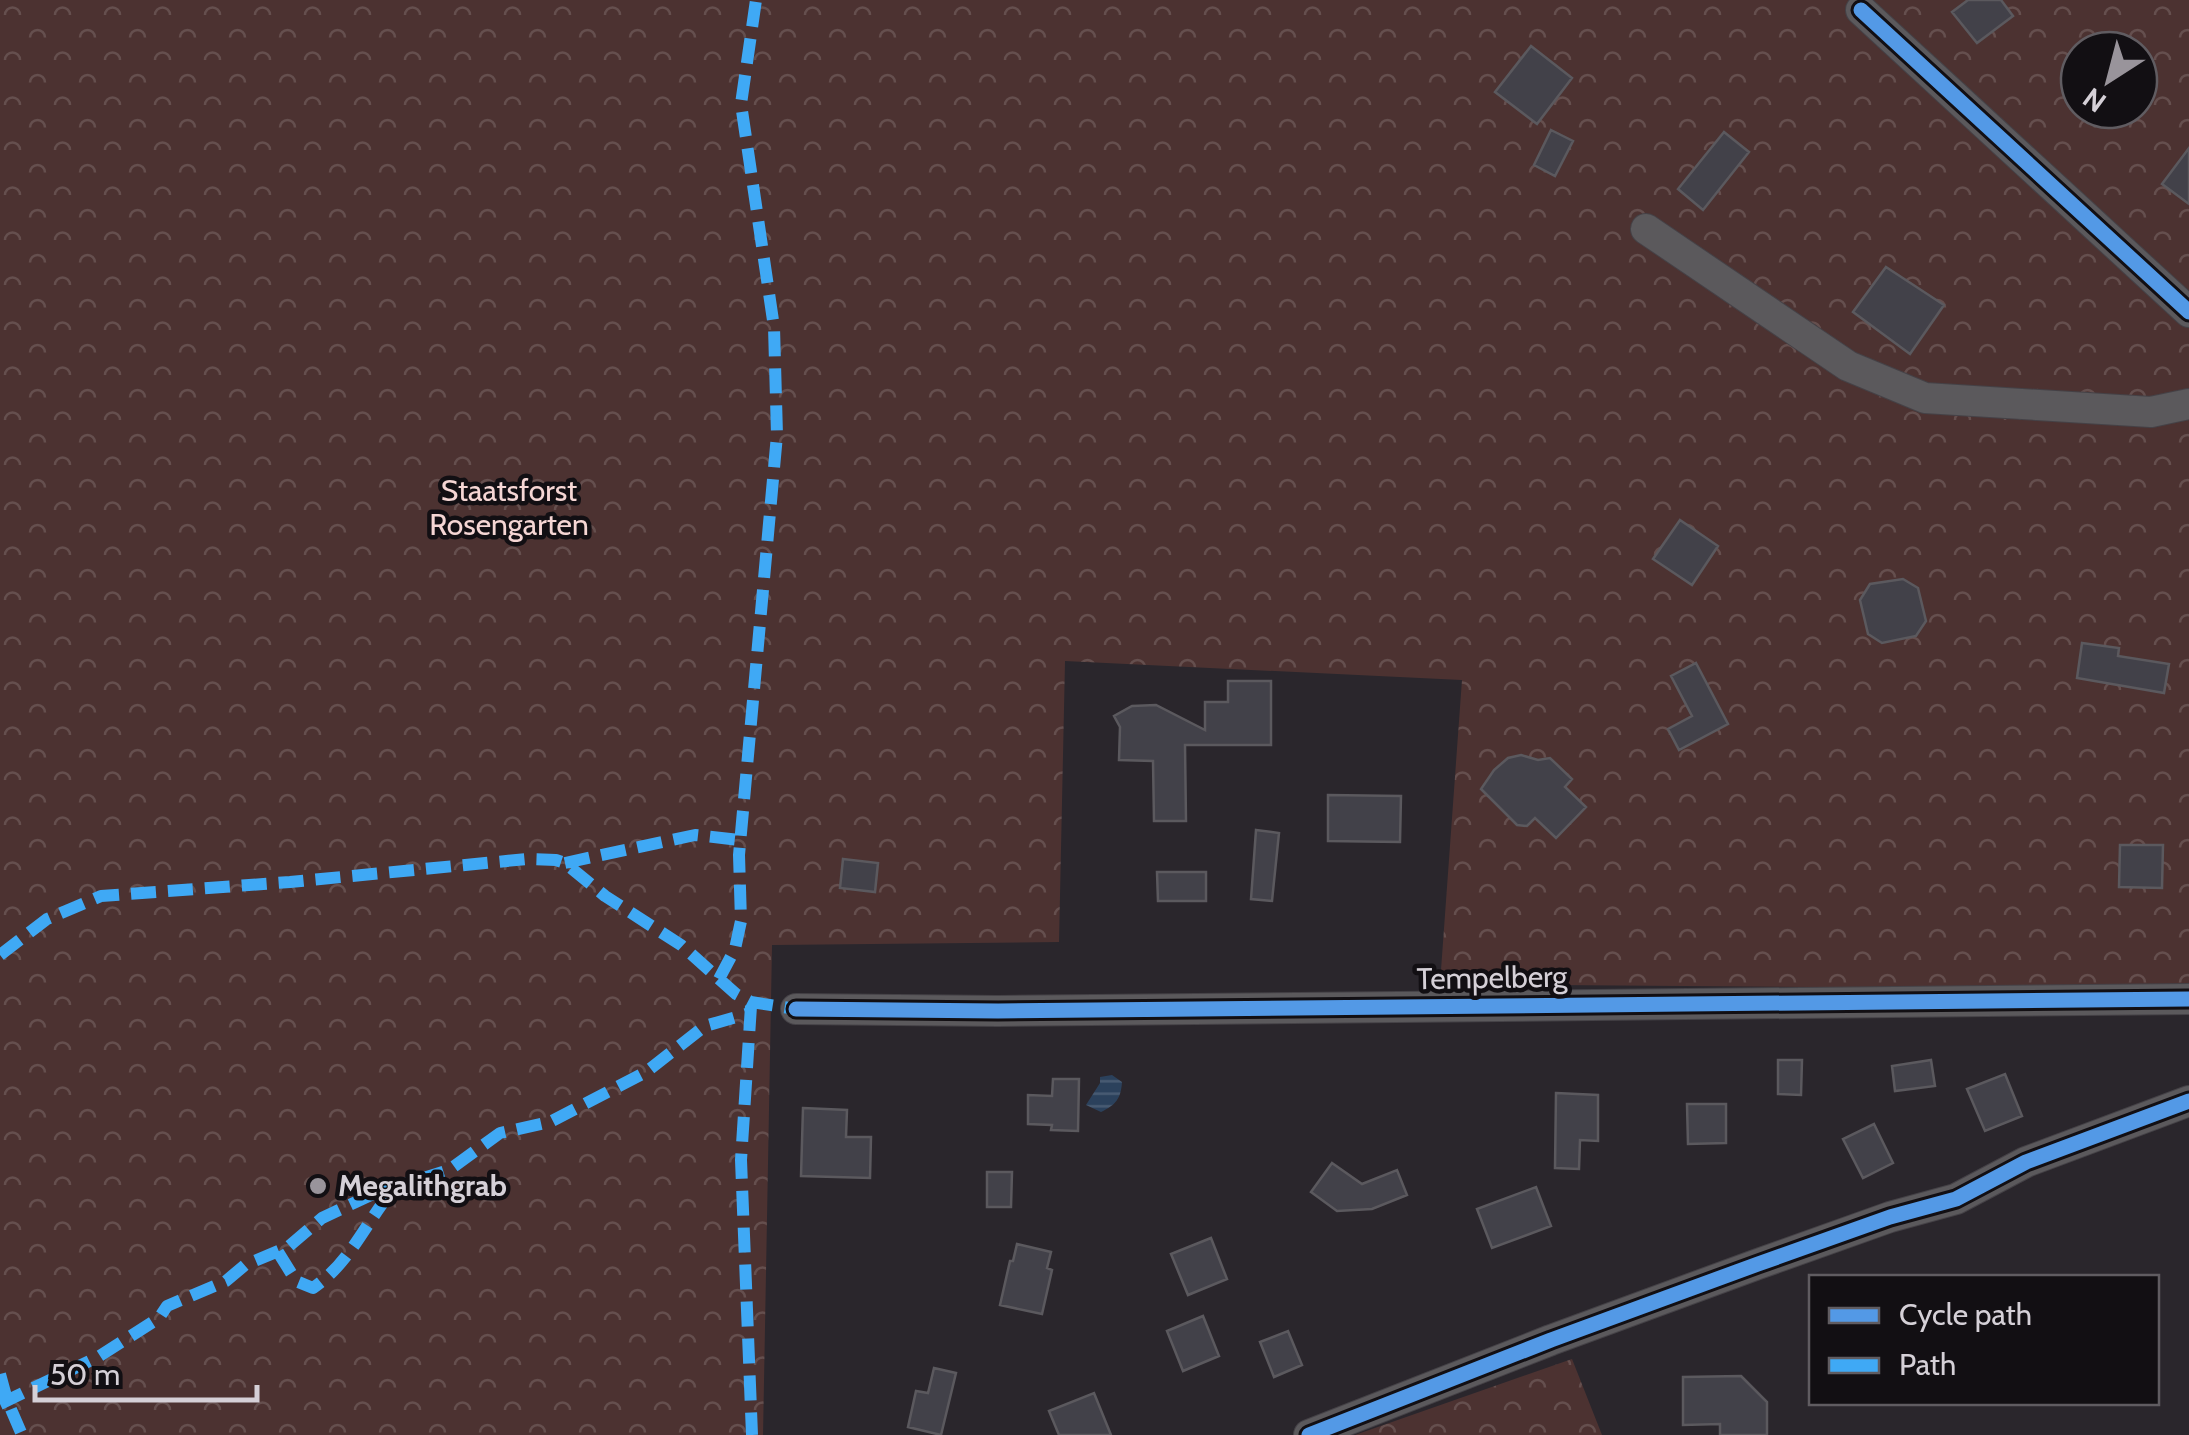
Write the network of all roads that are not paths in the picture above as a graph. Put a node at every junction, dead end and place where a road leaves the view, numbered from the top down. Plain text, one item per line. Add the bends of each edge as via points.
1 (1861, 10) dead end
2 (1646, 230) dead end
3 (2189, 312) edge
4 (2189, 404) edge
5 (2189, 999) edge
6 (796, 1008) dead end
7 (2189, 1100) edge
8 (1309, 1435) edge

1 - 3 street
2 - 4 street via 1848,366 1925,398 2150,412
5 - 6 street, Tempelberg via 998,1012
7 - 8 street via 2026,1162 1956,1199 1758,1264

